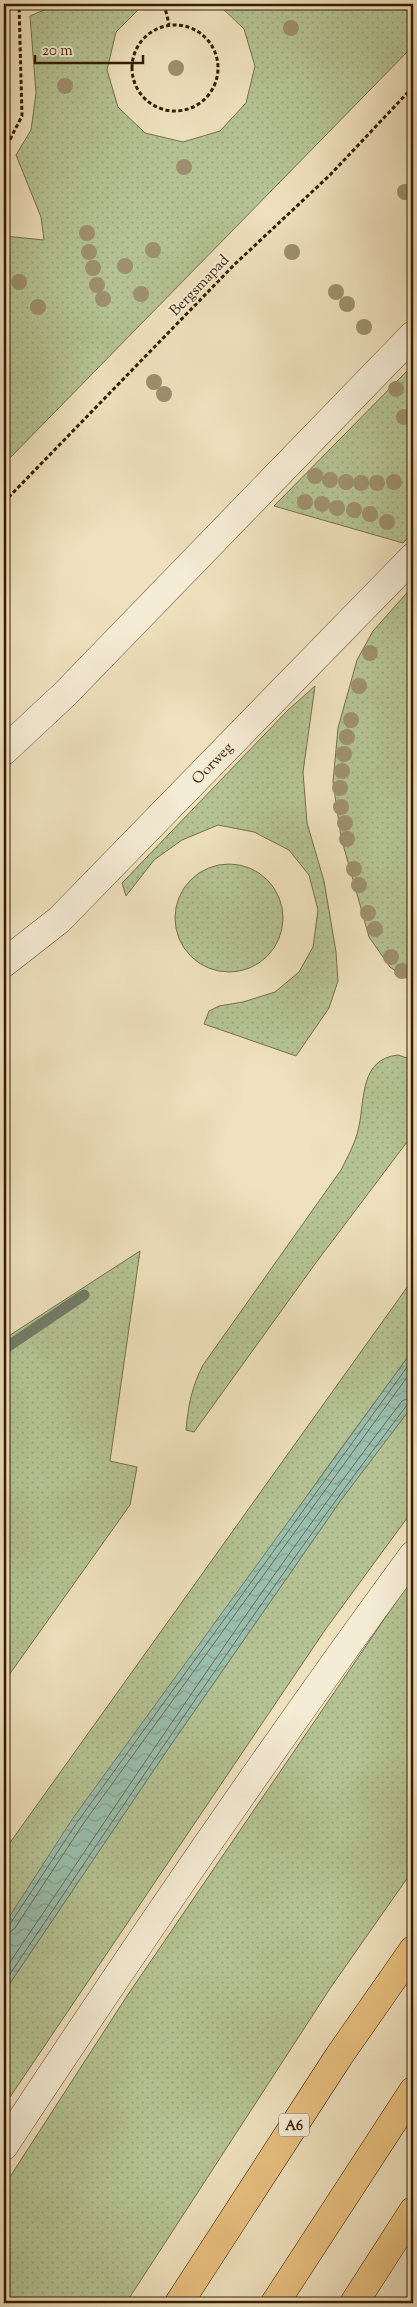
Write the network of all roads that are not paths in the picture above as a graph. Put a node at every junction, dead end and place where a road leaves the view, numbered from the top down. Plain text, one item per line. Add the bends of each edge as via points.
1 (413, 335) edge
2 (413, 556) edge
3 (4, 751) edge
4 (4, 963) edge
5 (413, 1555) edge
6 (413, 1950) edge
7 (413, 2091) edge
8 (4, 2146) edge
9 (413, 2211) edge
10 (179, 2303) edge
11 (275, 2303) edge
12 (354, 2303) edge

1 - 3 street via 65,694
2 - 4 street, Oorweg via 59,920
5 - 8 street via 194,1864
6 - 10 highway, A6 via 339,2056
7 - 11 highway
9 - 12 highway

